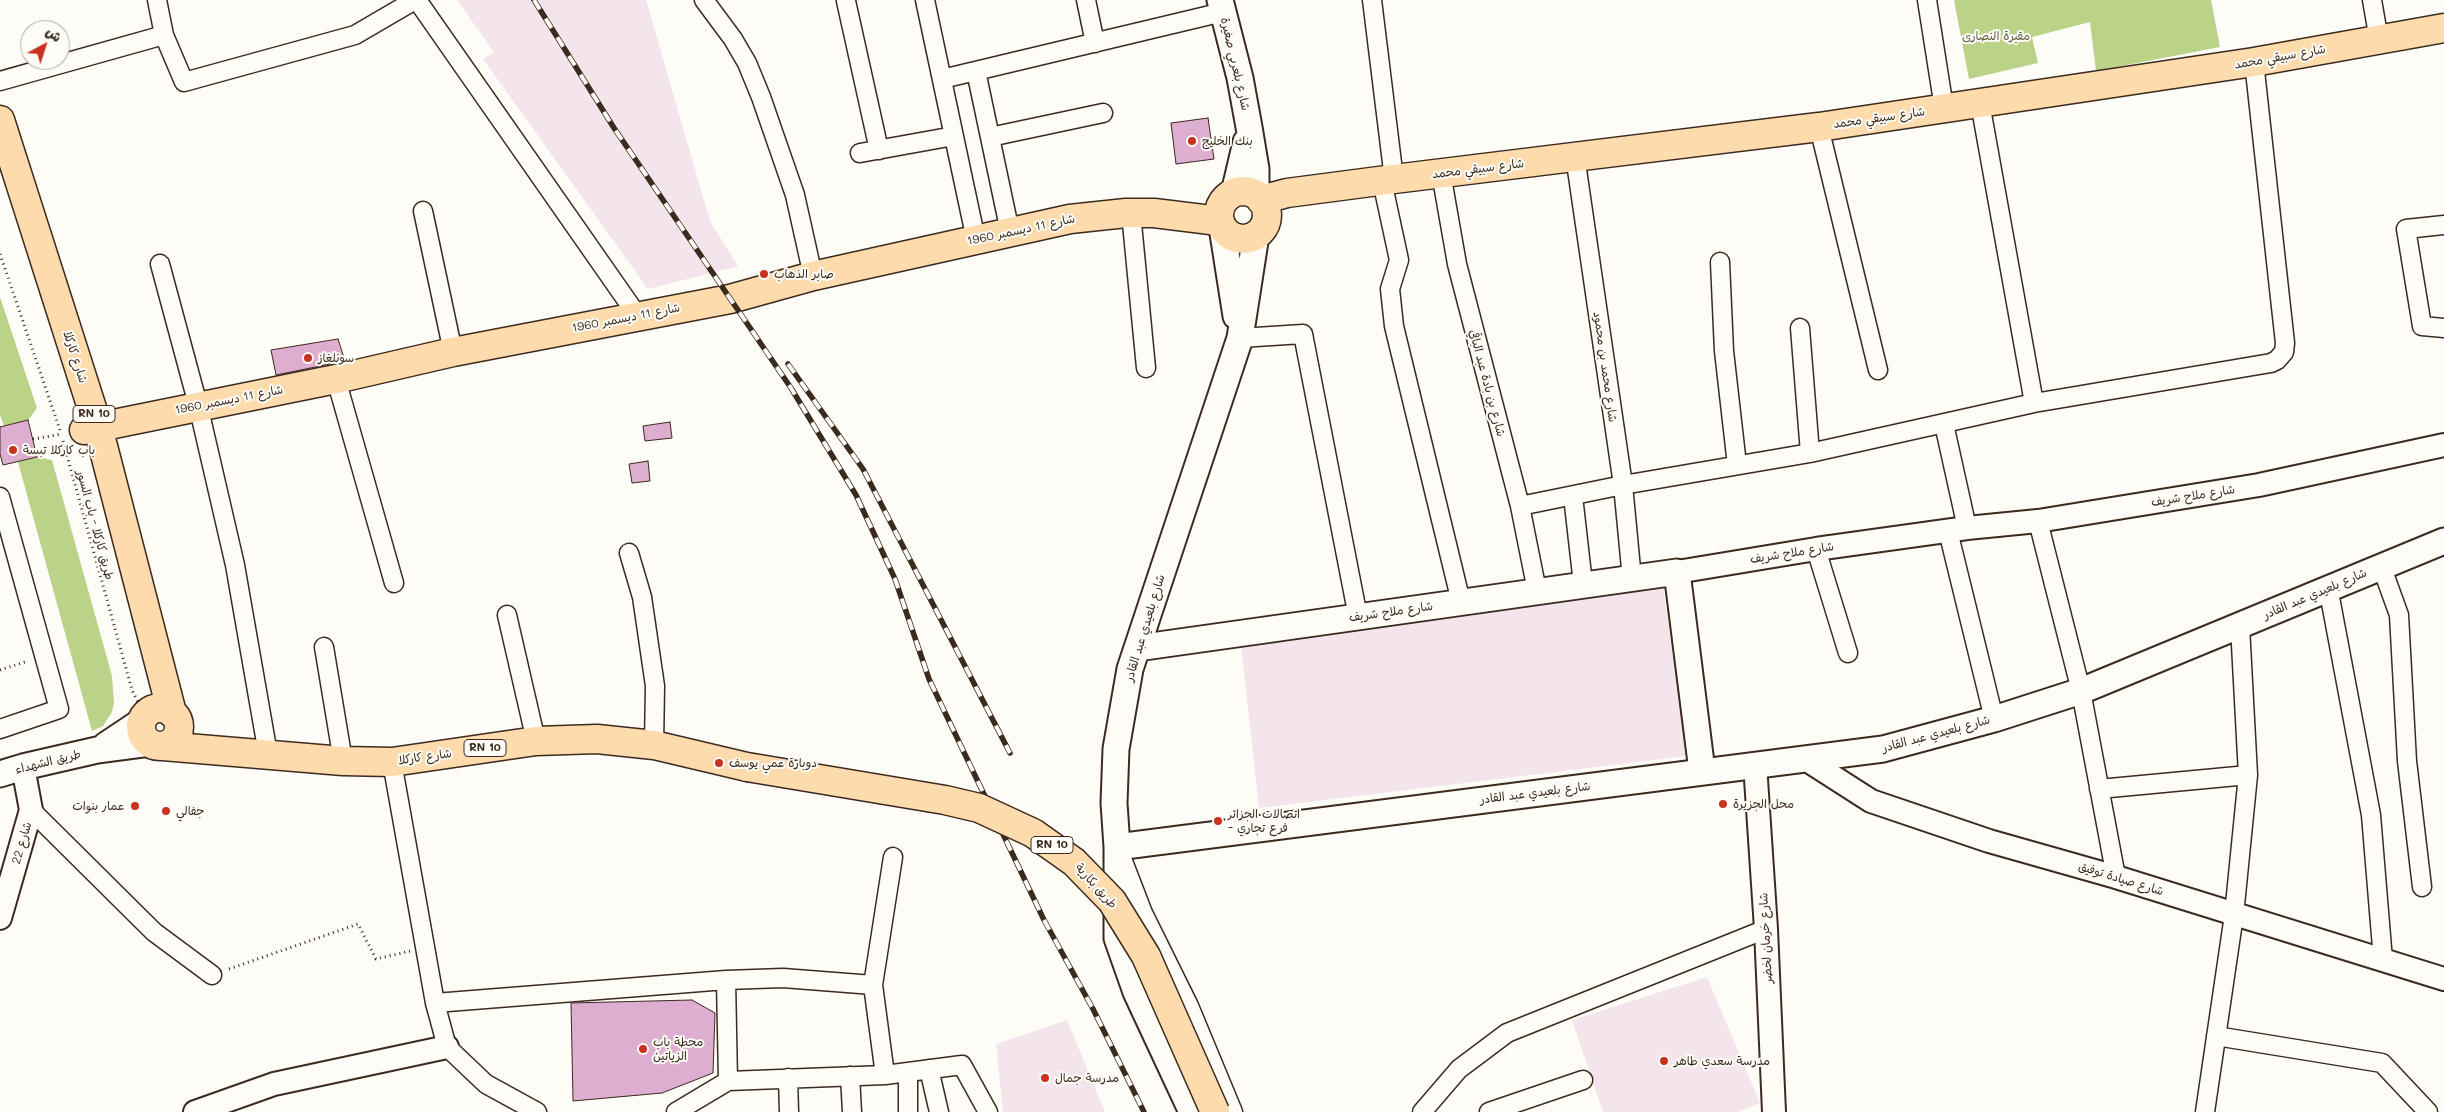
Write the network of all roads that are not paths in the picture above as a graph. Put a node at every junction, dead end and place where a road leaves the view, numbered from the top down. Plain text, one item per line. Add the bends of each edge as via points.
1 (158, 0) edge
2 (416, 0) edge
3 (925, 0) edge
4 (1086, 0) edge
5 (1372, 0) edge
6 (1927, 0) edge
7 (2372, 0) edge
8 (709, 1) edge
9 (846, 1) edge
10 (1222, 6) edge
11 (2444, 28) edge
12 (164, 35) junction
13 (2379, 40) junction
14 (1095, 43) junction
15 (2254, 62) junction
16 (976, 71) junction
17 (942, 79) junction
18 (0, 81) edge
19 (1980, 103) junction
20 (1944, 108) junction
21 (1103, 113) dead end
22 (0, 120) edge
23 (1819, 127) junction
24 (954, 136) junction
25 (990, 137) junction
26 (879, 150) junction
27 (860, 153) dead end
28 (1575, 156) junction
29 (0, 169) edge
30 (1441, 173) junction
31 (1388, 180) junction
32 (1312, 190) junction
33 (1236, 205) junction
34 (423, 211) dead end
35 (1142, 213) junction
36 (2444, 225) edge
37 (1010, 232) junction
38 (1259, 232) junction
39 (976, 240) junction
40 (1720, 262) dead end
41 (160, 264) dead end
42 (813, 276) junction
43 (637, 315) junction
44 (1800, 328) dead end
45 (2444, 328) edge
46 (1240, 338) junction
47 (453, 352) junction
48 (1146, 368) dead end
49 (1878, 370) dead end
50 (336, 379) junction
51 (2034, 403) junction
52 (198, 405) junction
53 (1944, 424) junction
54 (81, 431) junction
55 (2444, 444) edge
56 (1810, 453) junction
57 (1737, 465) junction
58 (1622, 485) junction
59 (1573, 496) junction
60 (0, 497) edge
61 (1520, 506) junction
62 (2038, 521) junction
63 (1958, 530) junction
64 (2444, 540) edge
65 (1816, 549) junction
66 (629, 554) dead end
67 (2381, 565) junction
68 (1677, 572) junction
69 (1632, 579) junction
70 (394, 583) dead end
71 (1583, 584) junction
72 (2328, 587) junction
73 (1537, 591) junction
74 (1461, 602) junction
75 (507, 615) dead end
76 (1358, 616) junction
77 (2240, 626) junction
78 (324, 647) dead end
79 (1137, 648) junction
80 (1848, 653) dead end
81 (2081, 691) junction
82 (1994, 719) junction
83 (157, 724) junction
84 (0, 729) edge
85 (536, 741) junction
86 (654, 746) junction
87 (268, 754) junction
88 (1807, 760) junction
89 (343, 762) junction
90 (392, 762) junction
91 (1755, 764) junction
92 (747, 767) joint
93 (12, 771) edge
94 (1702, 771) junction
95 (2248, 775) junction
96 (2099, 789) junction
97 (32, 810) junction
98 (1117, 847) junction
99 (893, 857) dead end
100 (2116, 877) junction
101 (2422, 888) dead end
102 (2234, 915) junction
103 (0, 918) edge
104 (1766, 928) junction
105 (2384, 960) junction
106 (212, 975) road end
107 (2444, 979) edge
108 (726, 980) junction
109 (873, 985) junction
110 (435, 1003) junction
111 (2216, 1036) junction
112 (447, 1047) junction
113 (929, 1069) junction
114 (908, 1072) junction
115 (885, 1075) junction
116 (850, 1076) junction
117 (788, 1078) junction
118 (728, 1080) junction
119 (1583, 1080) dead end
120 (195, 1112) edge
121 (537, 1112) edge
122 (676, 1112) edge
123 (789, 1112) edge
124 (852, 1112) edge
125 (908, 1112) edge
126 (939, 1112) edge
127 (988, 1112) edge
128 (1192, 1112) edge
129 (1215, 1112) edge
130 (1233, 1112) edge
131 (1422, 1112) edge
132 (1489, 1112) edge
133 (1774, 1112) edge
134 (2205, 1112) edge
135 (2428, 1112) edge

1 - 12 street
2 - 12 street via 355,34 184,82
2 - 43 street
3 - 17 street
4 - 14 street
5 - 31 street
6 - 20 street
7 - 13 street
8 - 42 street via 747,63 761,97 795,195
9 - 26 street
10 - 14 street
10 - 33 main road, شارع بلعربي صغيرة via 1240,78 1256,169
11 - 13 main road, شارع سبيقي محمد
12 - 18 street
13 - 15 main road, شارع سبيقي محمد
14 - 16 street
15 - 19 main road, شارع سبيقي محمد
15 - 51 street via 2284,352 2270,363
16 - 17 street
16 - 25 street
17 - 24 street
19 - 20 main road, شارع سبيقي محمد
19 - 51 street
20 - 23 main road, شارع سبيقي محمد
21 - 25 street
22 - 54 main road, شارع كاركلا / RN 10
23 - 28 main road, شارع سبيقي محمد
23 - 49 street
24 - 26 street
24 - 39 street
25 - 37 street
26 - 27 street
28 - 30 main road, شارع سبيقي محمد
28 - 58 street, شارع محمد بن محمود
29 - 54 main road, شارع كاركلا / RN 10
30 - 31 main road, شارع سبيقي محمد
30 - 61 street, شارع بن بادة عبد الباقي via 1456,264
31 - 32 main road, شارع سبيقي محمد
31 - 74 street via 1399,260 1390,289 1394,326
32 - 33 main road, شارع سبيقي محمد
32 - 38 main road
33 - 35 main road, شارع 11 ديسمبر 1960
33 - 38 main road via 1267,213
33 - 38 main road via 1226,233 1241,239
33 - 46 main road, شارع بلعيدي عبد القادر
34 - 47 street
35 - 37 main road, شارع 11 ديسمبر 1960 via 1070,219
35 - 48 street
36 - 45 street via 2406,230 2422,326
37 - 39 main road, شارع 11 ديسمبر 1960
38 - 46 main road, شارع بلعيدي عبد القادر
39 - 42 main road, شارع 11 ديسمبر 1960
40 - 57 street via 1724,351
41 - 52 street
42 - 43 main road, شارع 11 ديسمبر 1960 via 730,299
43 - 47 main road, شارع 11 ديسمبر 1960
44 - 56 street
46 - 76 street via 1303,334
46 - 79 main road, شارع بلعيدي عبد القادر
47 - 50 main road, شارع 11 ديسمبر 1960
50 - 52 main road, شارع 11 ديسمبر 1960
50 - 70 street
51 - 53 street
52 - 54 main road, شارع 11 ديسمبر 1960
52 - 87 street via 235,565
53 - 56 street
53 - 63 street
54 - 83 main road, شارع كاركلا / RN 10 via 150,671
55 - 62 street, شارع ملاح شريف via 2259,485
56 - 57 street
57 - 58 street
58 - 59 street
58 - 69 street, شارع محمد بن محمود
59 - 61 street
59 - 71 street
60 - 84 street via 59,709
61 - 73 street, شارع بن بادة عبد الباقي
62 - 63 street, شارع ملاح شريف
62 - 81 street
63 - 65 street, شارع ملاح شريف
63 - 82 street
64 - 67 main road, شارع بلعيدي عبد القادر
65 - 68 street, شارع ملاح شريف
65 - 80 street
66 - 86 street via 642,597 655,686
67 - 72 main road, شارع بلعيدي عبد القادر
67 - 101 street via 2398,615 2407,761
68 - 69 main road, شارع ملاح شريف
68 - 94 main road
69 - 71 main road, شارع ملاح شريف
71 - 73 main road, شارع ملاح شريف
72 - 77 main road, شارع بلعيدي عبد القادر
72 - 105 street via 2371,815
73 - 74 main road, شارع ملاح شريف
74 - 76 main road, شارع ملاح شريف
75 - 85 street
76 - 79 main road, شارع ملاح شريف
77 - 81 main road, شارع بلعيدي عبد القادر
77 - 95 street
78 - 89 street
79 - 98 main road, شارع بلعيدي عبد القادر via 1130,668 1116,748 1114,803
81 - 82 main road, شارع بلعيدي عبد القادر
81 - 96 street
82 - 88 main road, شارع بلعيدي عبد القادر via 1883,749
83 - 87 main road, شارع كاركلا / RN 10 via 220,752
83 - 93 main road, طريق الشهداء via 97,750
85 - 86 main road, شارع كاركلا / RN 10 via 597,739
85 - 90 main road, شارع كاركلا / RN 10
86 - 92 main road, شارع كاركلا / RN 10
87 - 89 main road, شارع كاركلا / RN 10
88 - 91 main road, شارع بلعيدي عبد القادر
88 - 100 street, شارع صيادة توفيق via 1871,801 1989,841
89 - 90 main road, شارع كاركلا / RN 10
90 - 110 street
91 - 94 main road, شارع بلعيدي عبد القادر
91 - 104 street, شارع خرمان لخضر
92 - 129 main road, طريق بكارية / RN 10, bridge via 979,808 1033,833 1074,862 1112,901 1146,956
93 - 97 street, شارع 22
94 - 98 main road, شارع بلعيدي عبد القادر
95 - 96 street
95 - 102 street
96 - 100 street
97 - 103 street, شارع 22
97 - 106 street via 154,932
98 - 128 main road via 1117,938 1136,992
98 - 130 street
99 - 109 street
100 - 102 street, شارع صيادة توفيق
102 - 105 street, شارع صيادة توفيق
102 - 111 street
104 - 131 street via 1507,1033 1459,1070
104 - 133 street, شارع خرمان لخضر
105 - 107 street, شارع صيادة توفيق
108 - 109 street via 783,978
108 - 110 street
108 - 118 street
109 - 115 street
110 - 112 street
111 - 134 street
111 - 135 street via 2382,1063
112 - 120 street via 274,1084
112 - 121 street via 486,1084
113 - 114 street
113 - 126 street
113 - 127 street via 962,1065
114 - 115 street
114 - 125 street
115 - 116 street
116 - 117 street
116 - 124 street
117 - 118 street
117 - 123 street
118 - 122 street
119 - 132 street

